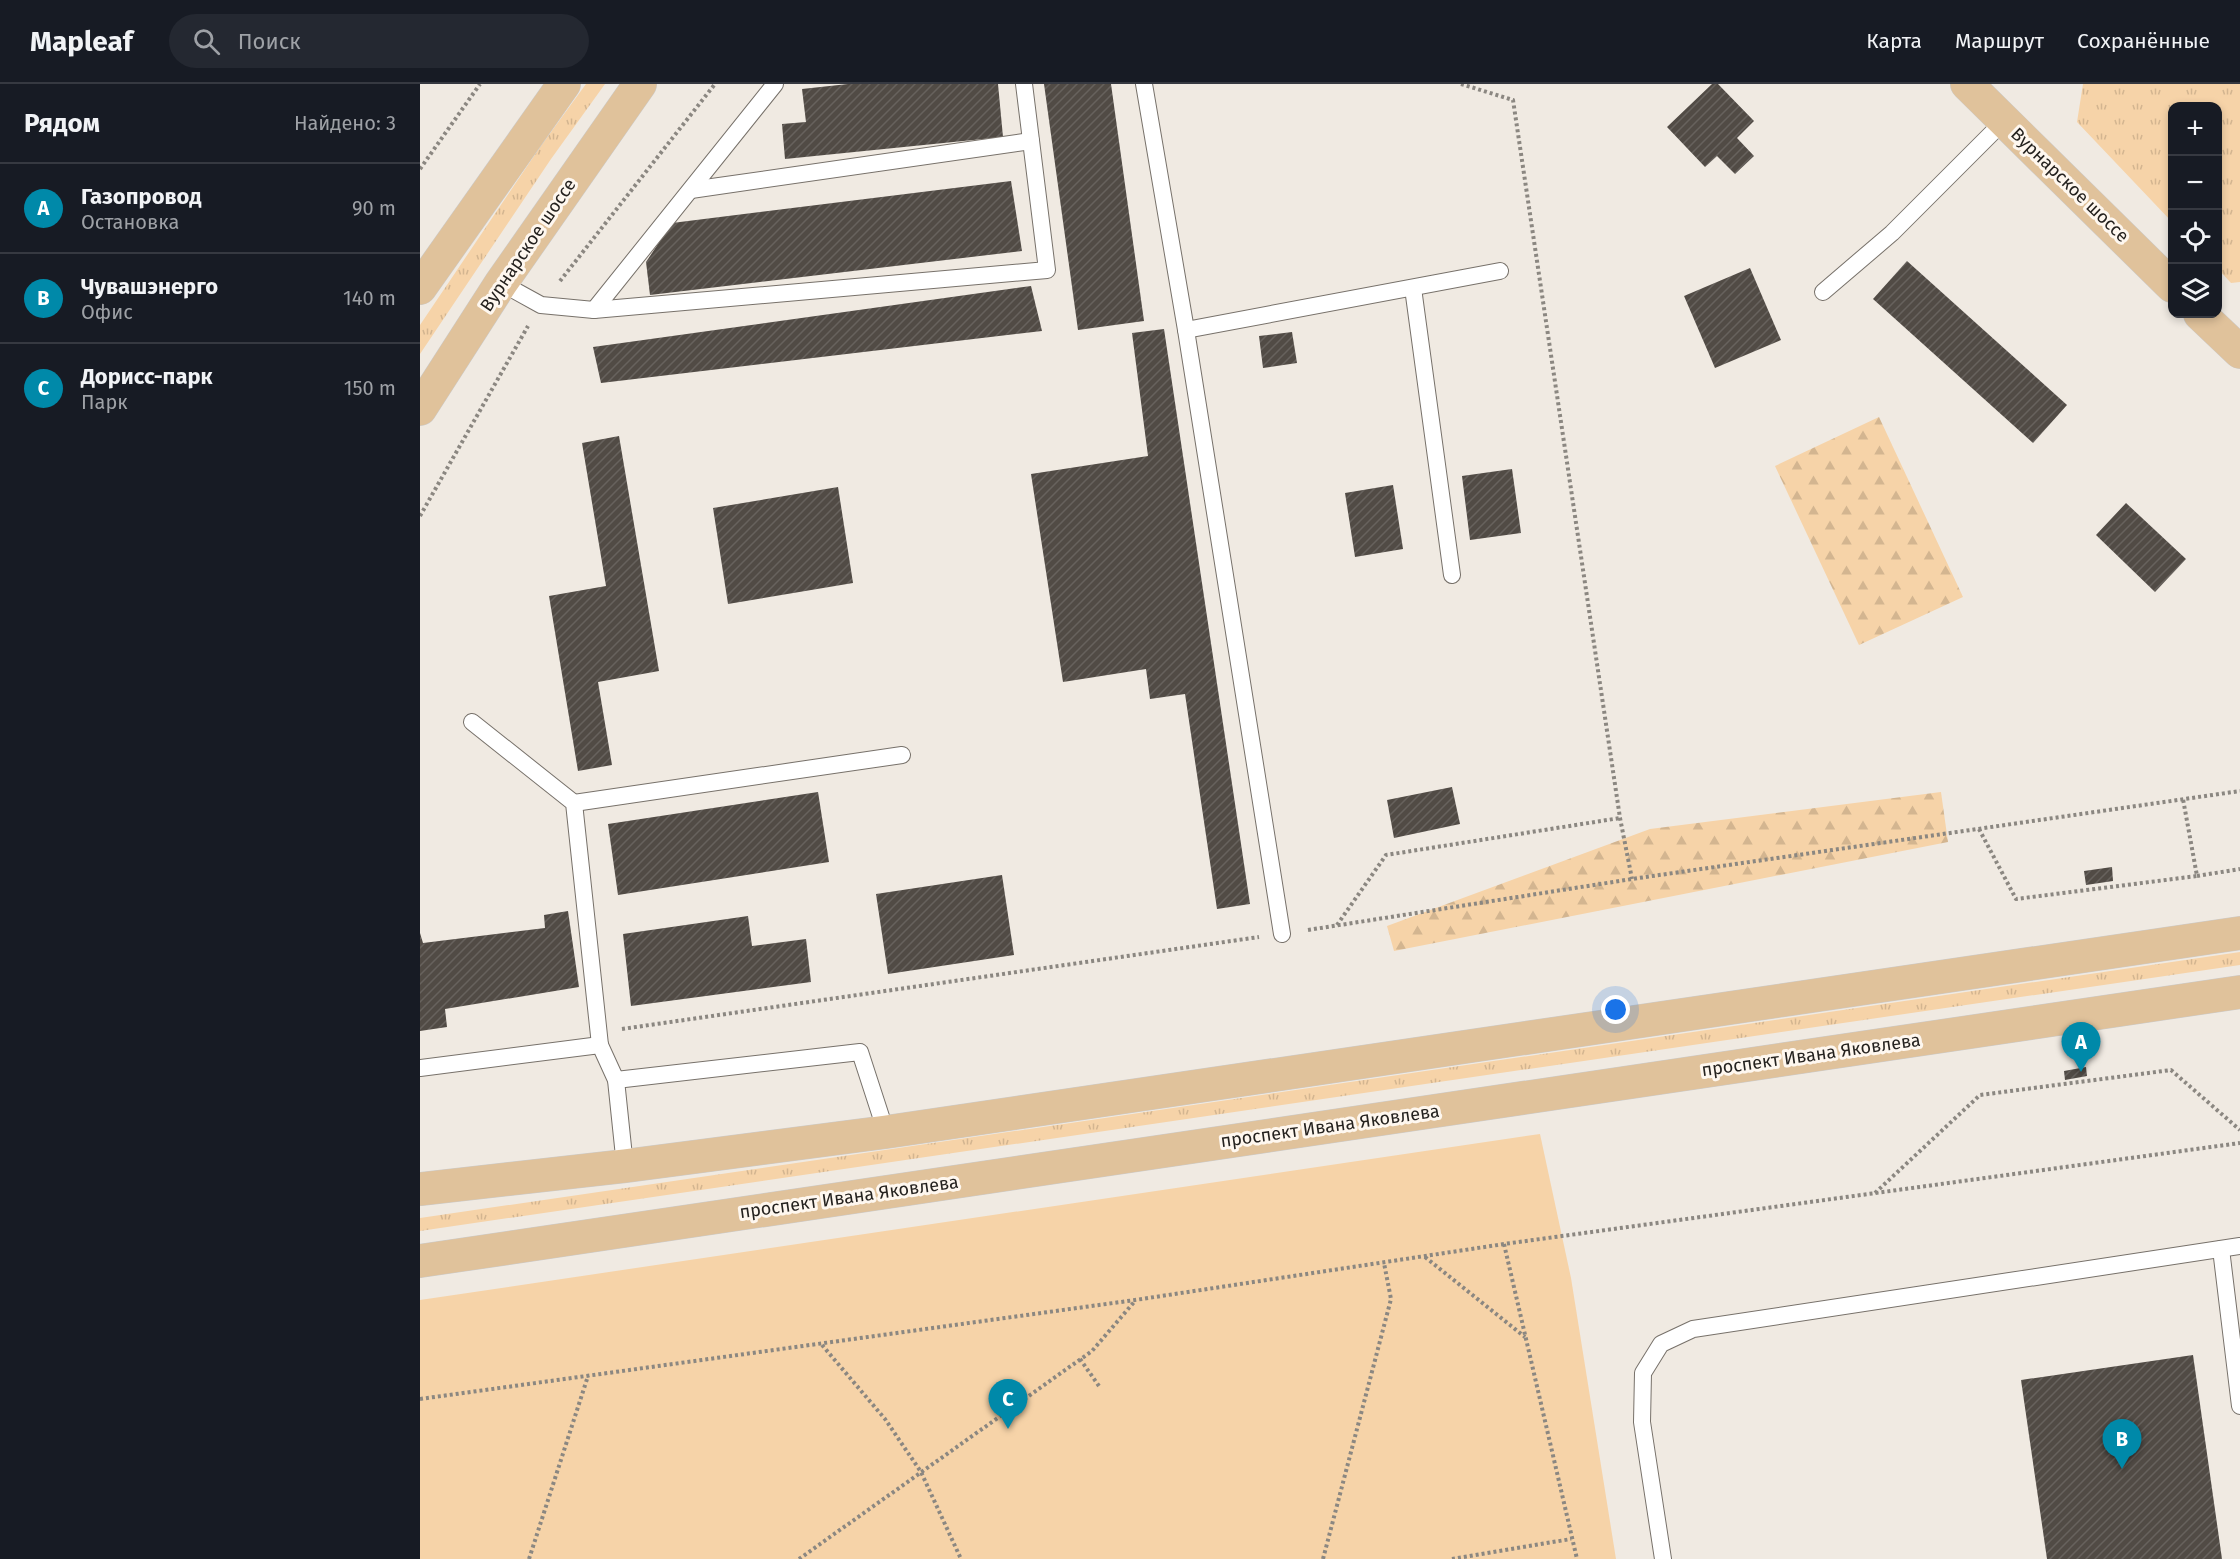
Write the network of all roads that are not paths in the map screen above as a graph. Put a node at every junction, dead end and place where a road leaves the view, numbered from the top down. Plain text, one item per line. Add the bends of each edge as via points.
1 (564, 84) edge
2 (640, 84) edge
3 (775, 84) edge
4 (1024, 84) edge
5 (1144, 84) edge
6 (1967, 84) edge
7 (2004, 121) junction
8 (1031, 141) junction
9 (691, 190) junction
10 (1500, 271) dead end
11 (2168, 282) edge
12 (501, 283) junction
13 (420, 288) edge
14 (1413, 288) junction
15 (1823, 292) dead end
16 (594, 310) junction
17 (2204, 318) edge
18 (1186, 330) junction
19 (2240, 352) edge
20 (420, 409) edge
21 (1452, 575) dead end
22 (472, 722) dead end
23 (902, 755) dead end
24 (574, 803) junction
25 (2240, 933) edge
26 (1282, 934) road end
27 (2240, 992) edge
28 (600, 1045) junction
29 (420, 1068) edge
30 (616, 1080) junction
31 (886, 1132) junction
32 (625, 1166) junction
33 (420, 1189) edge
34 (2240, 1246) edge
35 (2221, 1249) junction
36 (420, 1261) edge
37 (2240, 1407) edge
38 (1663, 1559) edge

1 - 13 main road
2 - 12 main road, Вурнарское шоссе
3 - 9 lane
4 - 8 lane
5 - 18 lane
6 - 7 main road, Вурнарское шоссе
7 - 11 main road, Вурнарское шоссе
7 - 15 lane via 1892,233
8 - 9 lane
8 - 16 lane via 1047,270
9 - 16 lane
10 - 14 lane
12 - 16 lane via 541,305
12 - 20 main road, Вурнарское шоссе
14 - 18 lane
14 - 21 lane
17 - 19 main road
18 - 26 lane
22 - 24 lane
23 - 24 lane
24 - 28 lane
25 - 31 main road
27 - 36 main road, проспект Ивана Яковлева
28 - 29 lane
28 - 30 lane
30 - 31 lane via 860,1052
30 - 32 lane
31 - 32 main road
32 - 33 main road
34 - 35 lane
35 - 37 lane
35 - 38 lane via 1693,1329 1661,1344 1643,1373 1642,1422

